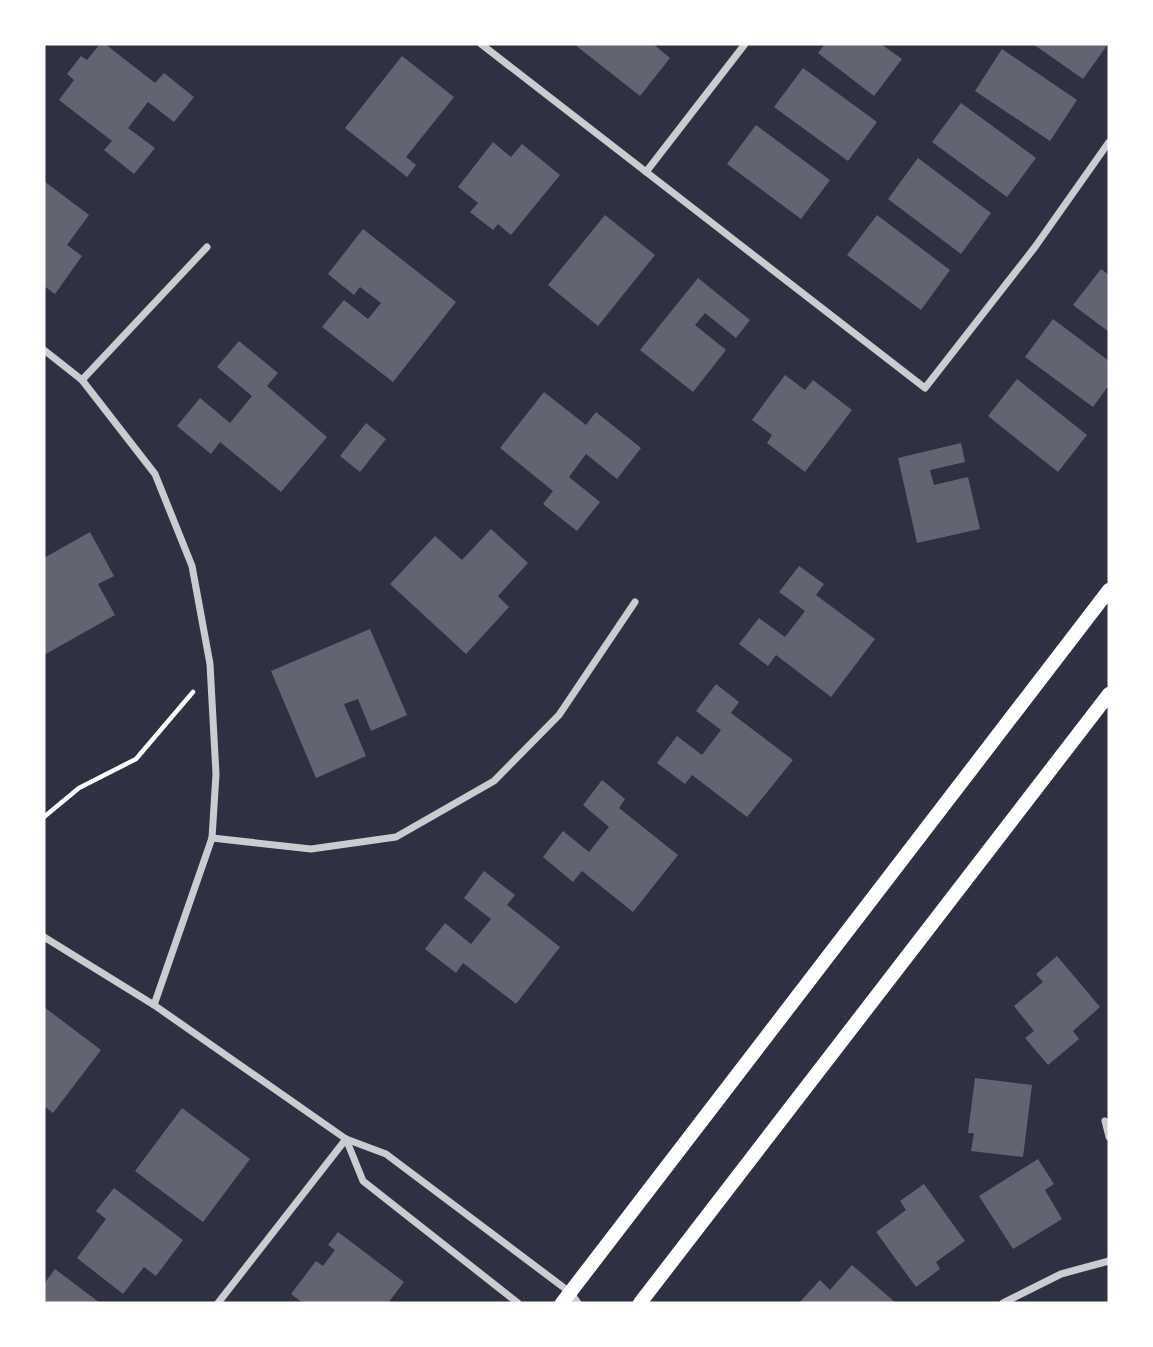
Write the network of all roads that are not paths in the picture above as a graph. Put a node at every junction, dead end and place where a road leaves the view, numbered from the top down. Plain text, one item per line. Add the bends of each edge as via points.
1 (481, 44) edge
2 (745, 44) edge
3 (1109, 142) edge
4 (646, 172) junction
5 (207, 247) dead end
6 (44, 350) edge
7 (82, 380) junction
8 (1109, 590) edge
9 (635, 602) dead end
10 (1109, 694) edge
11 (212, 838) junction
12 (44, 937) edge
13 (154, 1005) junction
14 (1105, 1121) dead end
15 (1109, 1137) edge
16 (346, 1139) junction
17 (1109, 1261) edge
18 (570, 1300) edge
19 (218, 1303) edge
20 (518, 1303) edge
21 (640, 1303) edge
22 (1003, 1303) edge

1 - 4 street
2 - 4 street
3 - 4 street via 1035,247 925,388
5 - 7 street
6 - 7 street
7 - 11 street via 155,474 191,566 210,664 216,774
8 - 18 main road
9 - 11 street via 559,715 494,781 396,837 311,849
10 - 21 main road
11 - 13 street
12 - 13 street
13 - 16 street
14 - 15 street
16 - 18 street via 386,1154
16 - 19 street
16 - 20 street via 363,1181
17 - 22 street via 1061,1274

